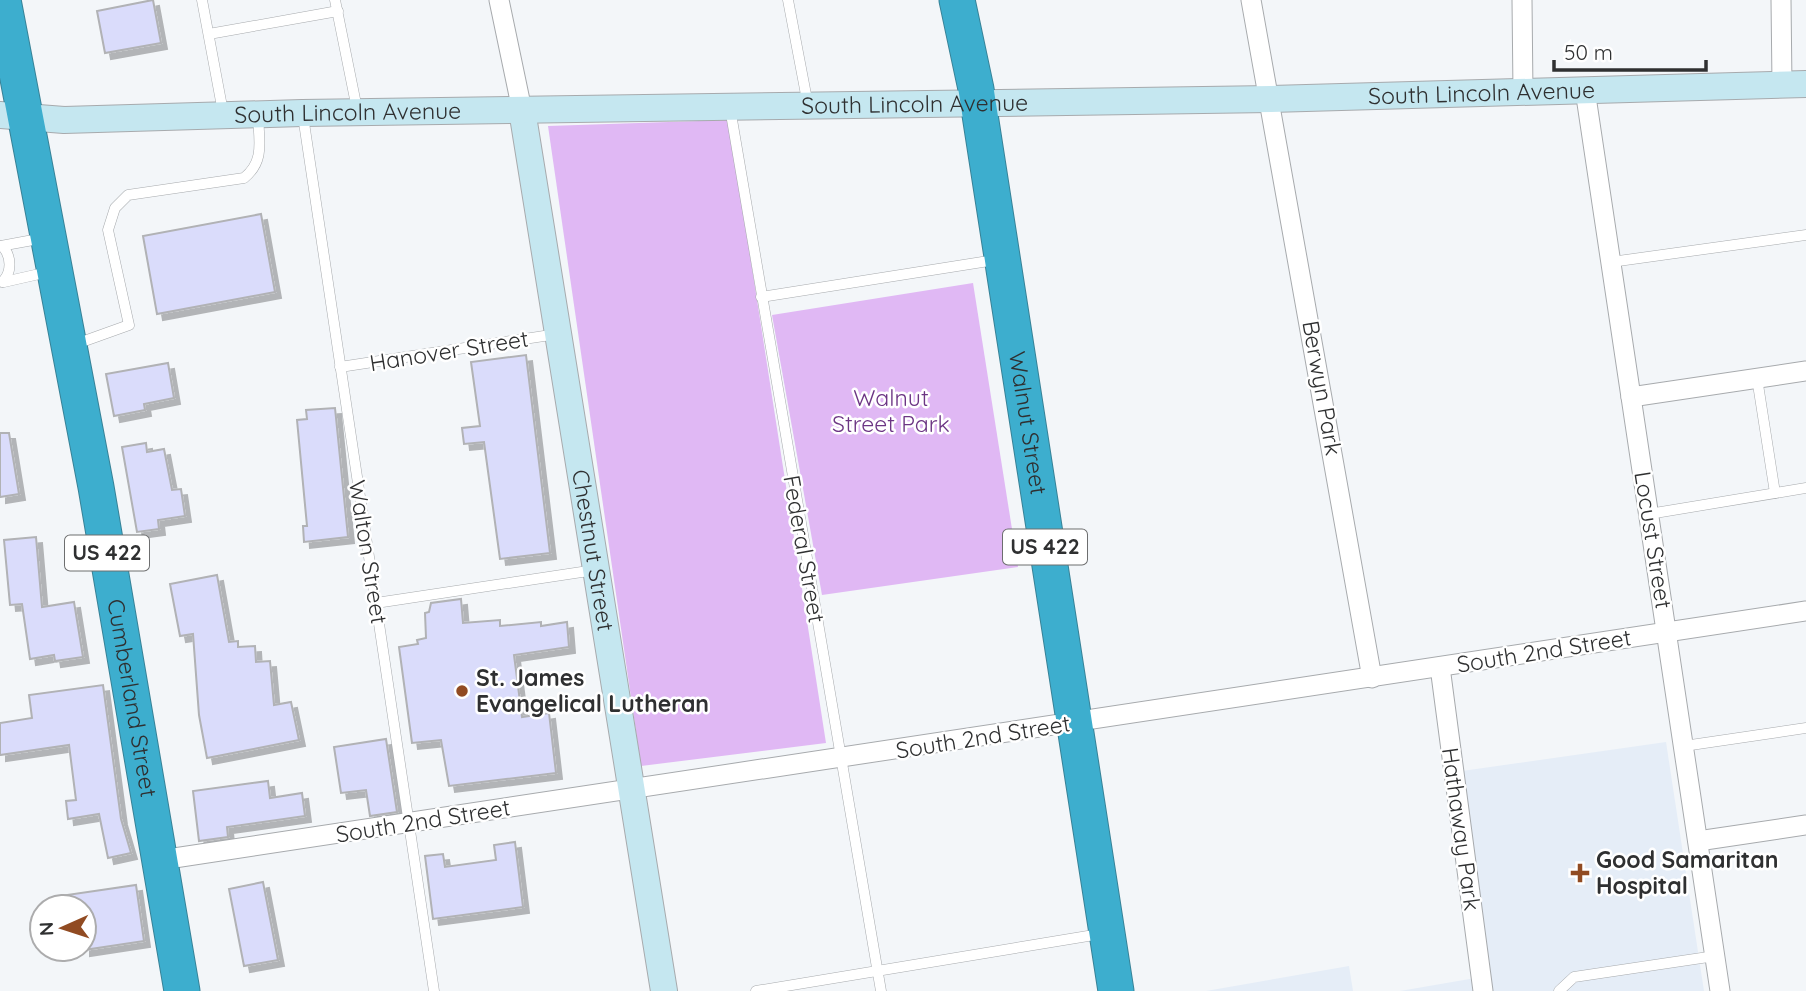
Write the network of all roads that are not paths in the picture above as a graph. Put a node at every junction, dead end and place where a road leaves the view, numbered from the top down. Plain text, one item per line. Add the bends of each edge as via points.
1 (3, 0) edge
2 (202, 0) edge
3 (335, 0) edge
4 (499, 0) edge
5 (788, 0) edge
6 (957, 0) edge
7 (1251, 0) edge
8 (1522, 0) edge
9 (1780, 0) edge
10 (338, 11) junction
11 (209, 34) junction
12 (1794, 84) edge
13 (1585, 90) junction
14 (1523, 92) junction
15 (1271, 99) junction
16 (978, 103) junction
17 (808, 106) junction
18 (729, 107) junction
19 (522, 110) junction
20 (357, 112) junction
21 (302, 113) junction
22 (258, 115) junction
23 (13, 116) edge
24 (223, 116) junction
25 (1806, 235) edge
26 (48, 237) junction
27 (1, 246) edge
28 (1001, 260) junction
29 (1611, 262) junction
30 (55, 271) junction
31 (2, 282) edge
32 (761, 297) junction
33 (557, 334) junction
34 (69, 346) junction
35 (340, 367) junction
36 (1806, 371) edge
37 (1757, 378) junction
38 (1631, 397) junction
39 (1806, 488) edge
40 (1774, 493) junction
41 (1648, 514) junction
42 (596, 570) junction
43 (376, 603) junction
44 (1806, 611) edge
45 (1667, 633) junction
46 (1440, 667) junction
47 (1372, 678) junction
48 (1073, 724) junction
49 (1806, 728) edge
50 (1684, 746) junction
51 (840, 758) junction
52 (631, 790) junction
53 (409, 823) junction
54 (1806, 825) edge
55 (1698, 841) junction
56 (161, 860) junction
57 (1108, 933) junction
58 (1715, 956) junction
59 (879, 973) junction
60 (182, 991) edge
61 (434, 991) edge
62 (664, 991) edge
63 (755, 991) edge
64 (881, 991) edge
65 (1116, 991) edge
66 (1483, 991) edge
67 (1559, 991) edge
68 (1720, 991) edge

1 - 23 highway, US 422
2 - 11 lane
3 - 10 lane
4 - 19 street
5 - 17 lane
6 - 16 highway, US 422
7 - 15 street, Berwyn Park
8 - 14 street
9 - 12 street
10 - 11 lane
10 - 20 lane
11 - 24 lane
12 - 13 main road, South Lincoln Avenue
13 - 14 main road, South Lincoln Avenue
13 - 29 street, Locust Street
14 - 15 main road, South Lincoln Avenue
15 - 16 main road, South Lincoln Avenue
15 - 47 street, Berwyn Park
16 - 17 main road, South Lincoln Avenue
16 - 28 highway, Walnut Street / US 422
17 - 18 main road, South Lincoln Avenue
18 - 19 main road, South Lincoln Avenue
18 - 32 lane, Federal Street
19 - 20 main road, South Lincoln Avenue
19 - 33 main road, Chestnut Street
20 - 21 main road, South Lincoln Avenue
21 - 22 main road, South Lincoln Avenue
21 - 35 lane, Walton Street
22 - 24 main road, South Lincoln Avenue
22 - 34 lane via 260,157 244,178 128,195 115,208 108,230 128,325
23 - 24 main road, South Lincoln Avenue via 64,120
23 - 26 highway, Cumberland Street / US 422
25 - 29 lane
26 - 27 lane
26 - 30 highway, Cumberland Street / US 422
27 - 31 lane via 10,262
28 - 32 lane
28 - 48 highway, Walnut Street / US 422
29 - 38 street, Locust Street
30 - 31 lane
30 - 34 highway, Cumberland Street / US 422
32 - 51 lane, Federal Street
33 - 35 lane, Hanover Street
33 - 42 main road, Chestnut Street
34 - 56 highway, Cumberland Street / US 422
35 - 43 lane, Walton Street
36 - 37 street
37 - 38 street
37 - 40 lane
38 - 41 street, Locust Street
39 - 40 lane
40 - 41 lane
41 - 45 street, Locust Street
42 - 43 lane
42 - 52 main road, Chestnut Street
43 - 53 lane, Walton Street
44 - 45 street, South 2nd Street
45 - 46 street, South 2nd Street
45 - 50 street, Locust Street
46 - 47 street, South 2nd Street
46 - 66 street, Hathaway Park
47 - 48 street, South 2nd Street
48 - 51 street, South 2nd Street
48 - 57 highway, Walnut Street / US 422
49 - 50 lane
50 - 55 street, Locust Street
51 - 52 street, South 2nd Street
51 - 59 lane, Federal Street
52 - 53 street, South 2nd Street
52 - 62 main road, Chestnut Street
53 - 56 street, South 2nd Street
53 - 61 lane, Walton Street
54 - 55 street
55 - 58 street, Locust Street
56 - 60 highway, Cumberland Street / US 422
57 - 59 lane
57 - 65 highway, Walnut Street / US 422
58 - 67 lane via 1574,976
58 - 68 street, Locust Street
59 - 63 lane
59 - 64 lane, Federal Street

